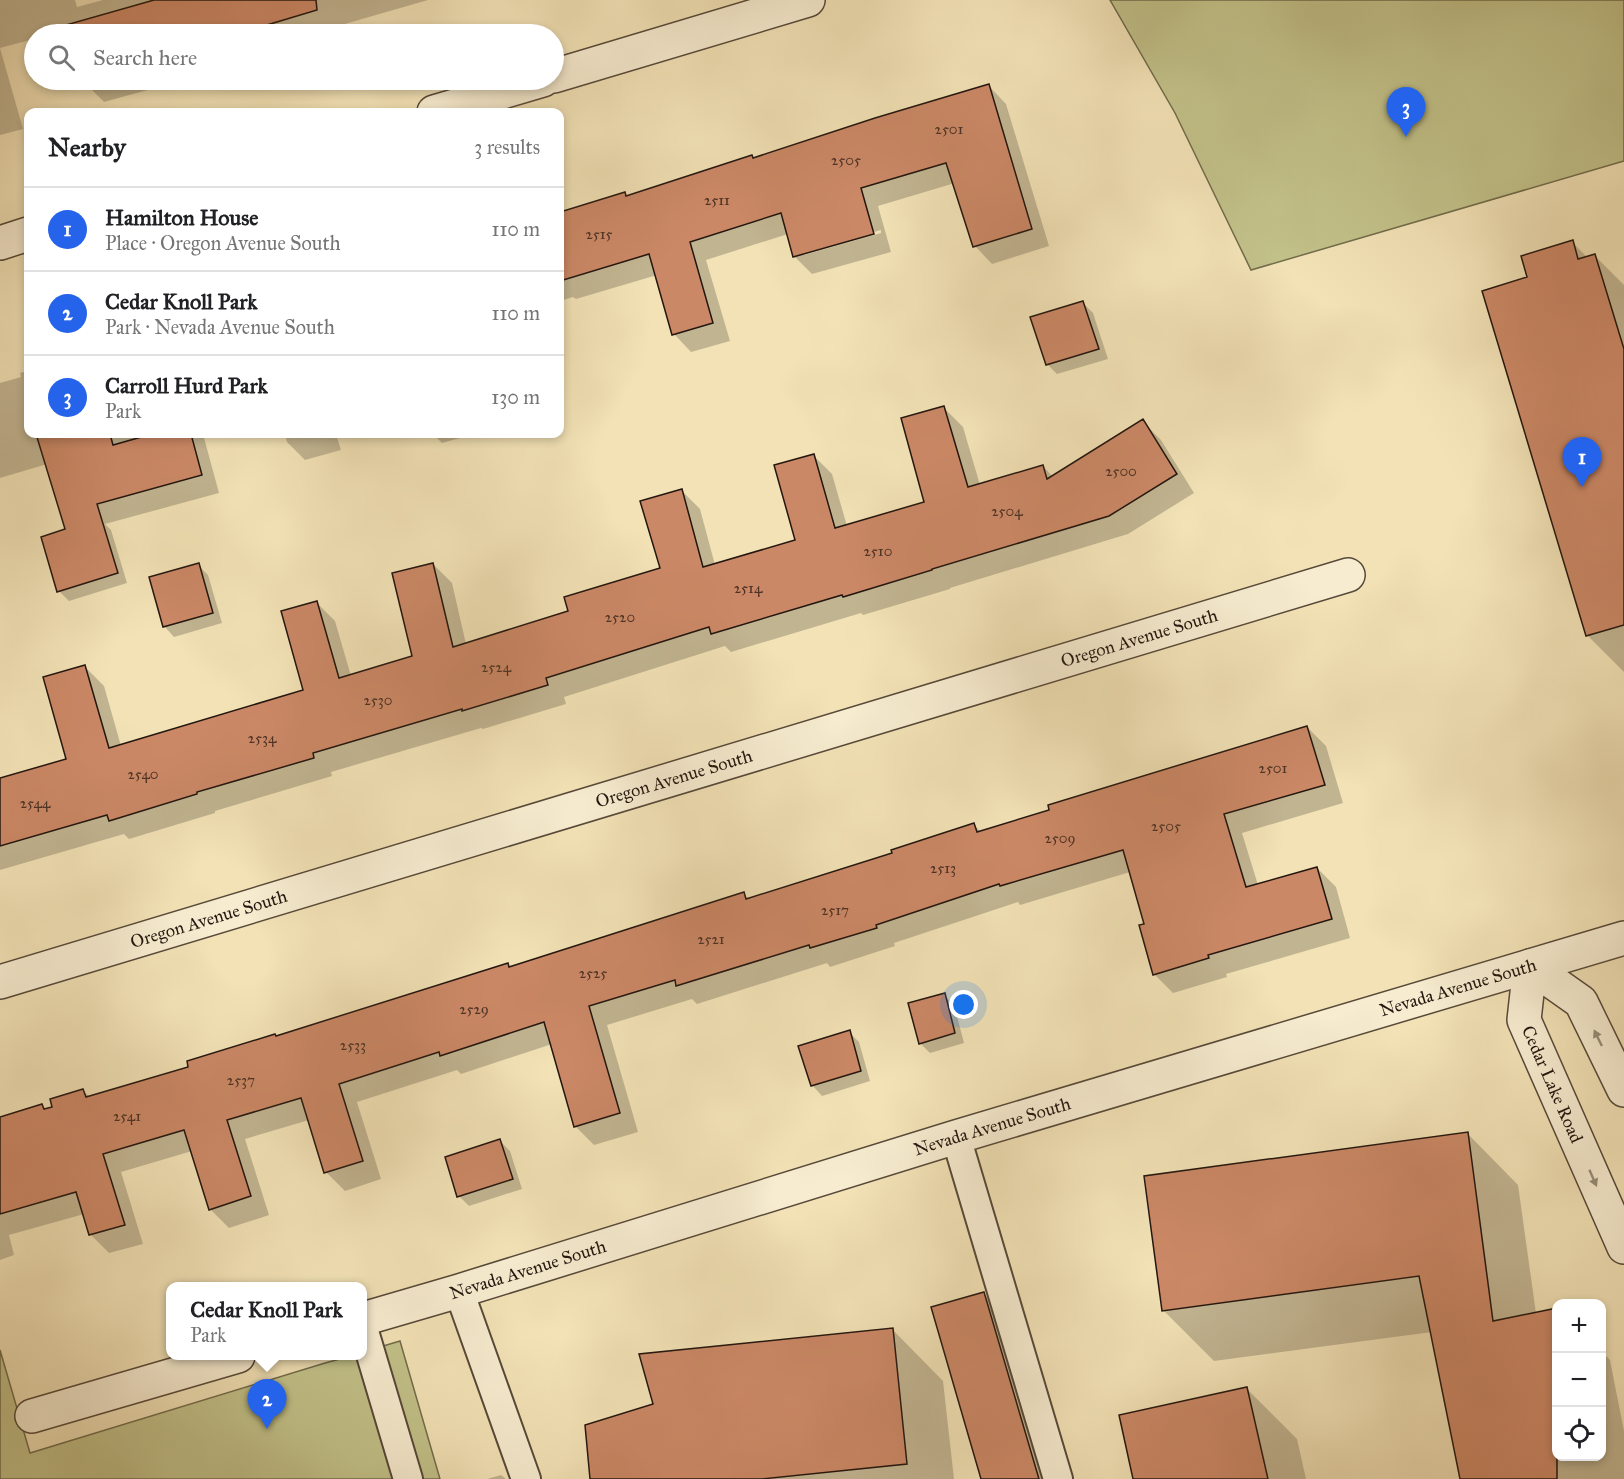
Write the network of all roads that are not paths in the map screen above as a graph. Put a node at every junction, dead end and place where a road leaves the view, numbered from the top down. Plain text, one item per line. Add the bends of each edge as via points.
1 (808, 0) edge
2 (564, 73) edge
3 (509, 90) edge
4 (448, 108) edge
5 (24, 235) edge
6 (0, 243) edge
7 (1348, 575) dead end
8 (1624, 938) edge
9 (1530, 966) junction
10 (0, 982) edge
11 (1624, 1090) edge
12 (956, 1137) junction
13 (1624, 1247) edge
14 (459, 1291) junction
15 (367, 1318) edge
16 (367, 1341) edge
17 (224, 1360) edge
18 (32, 1416) dead end
19 (408, 1479) edge
20 (526, 1479) edge
21 (1058, 1479) edge

1 - 2 street
3 - 4 street
5 - 6 street
7 - 10 street, Oregon Avenue South
8 - 9 street, Nevada Avenue South
11 -> 9 street via 1581,1002
9 - 12 street, Nevada Avenue South
9 -> 13 street, Cedar Lake Road via 1524,1020
12 - 14 street, Nevada Avenue South
12 - 21 lane
14 - 15 street, Nevada Avenue South
14 - 20 lane
16 - 19 lane
17 - 18 street

